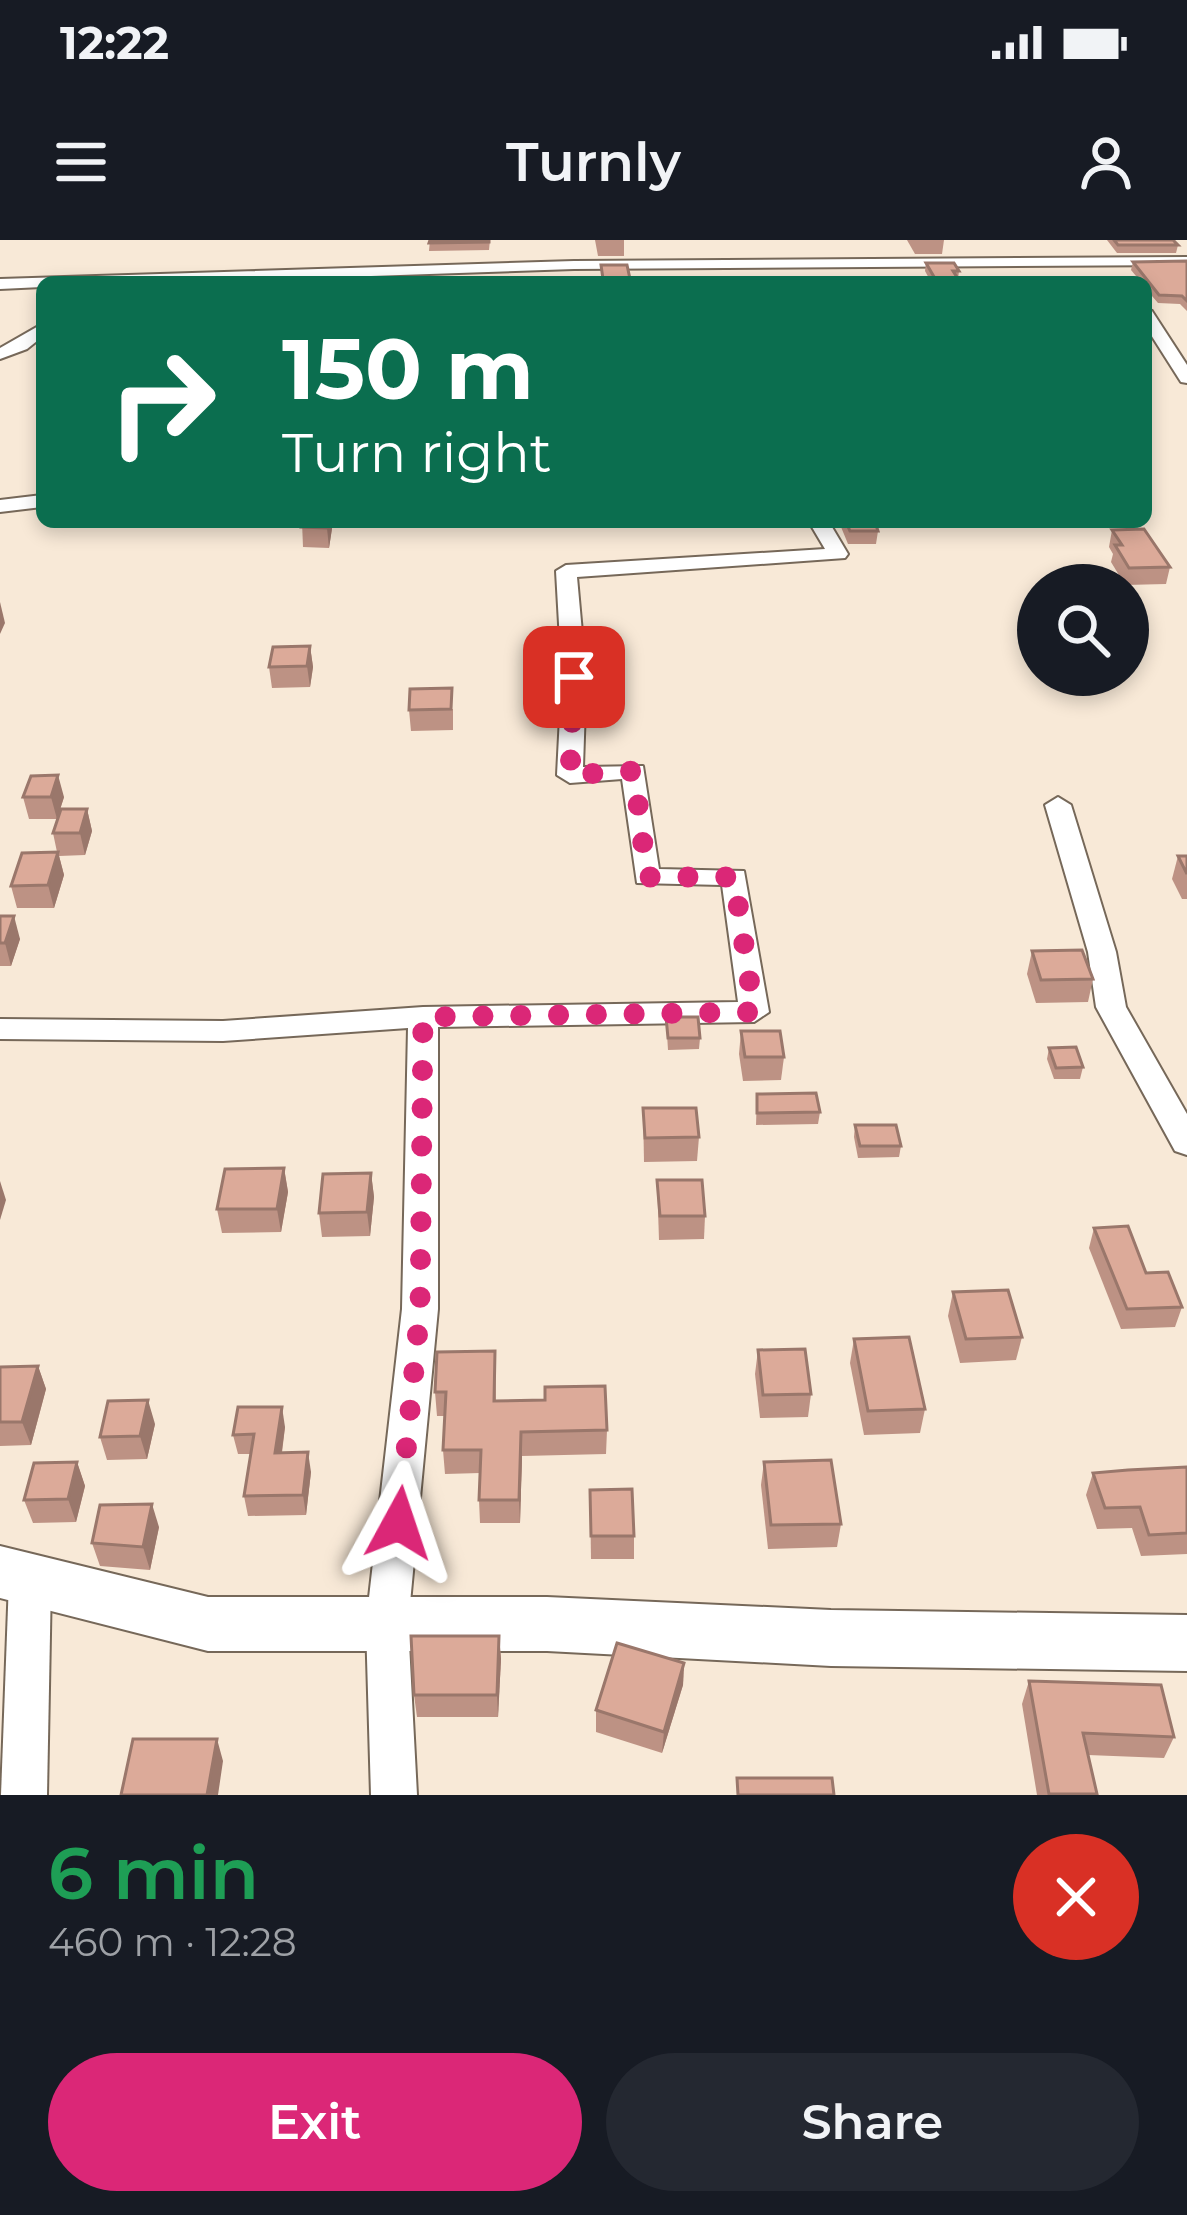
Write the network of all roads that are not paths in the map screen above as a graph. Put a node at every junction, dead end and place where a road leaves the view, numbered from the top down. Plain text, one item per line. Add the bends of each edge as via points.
1 (406, 253) dead end
2 (1187, 261) edge
3 (1112, 262) junction
4 (394, 270) junction
5 (213, 276) edge
6 (1121, 276) edge
7 (36, 282) edge
8 (0, 284) edge
9 (1152, 323) edge
10 (36, 334) edge
11 (0, 354) edge
12 (1187, 378) edge
13 (36, 502) edge
14 (0, 506) edge
15 (823, 528) edge
16 (1058, 806) dead end
17 (423, 1017) junction
18 (0, 1029) edge
19 (1187, 1143) edge
20 (15, 1576) edge
21 (387, 1624) junction
22 (1187, 1643) edge
23 (24, 1795) edge
24 (394, 1795) edge

1 - 4 street
2 - 3 street
3 - 4 street
3 - 6 street
4 - 5 street
7 - 8 street
9 - 12 street
10 - 11 street
13 - 14 street
15 - 17 street via 838,554 566,571 570,775 634,771 647,877 734,877 754,1012
16 - 19 street via 1111,1007
17 - 18 street via 223,1030
17 - 21 street via 420,1309
20 - 21 main road via 208,1624
20 - 23 street
21 - 22 main road
21 - 24 street

